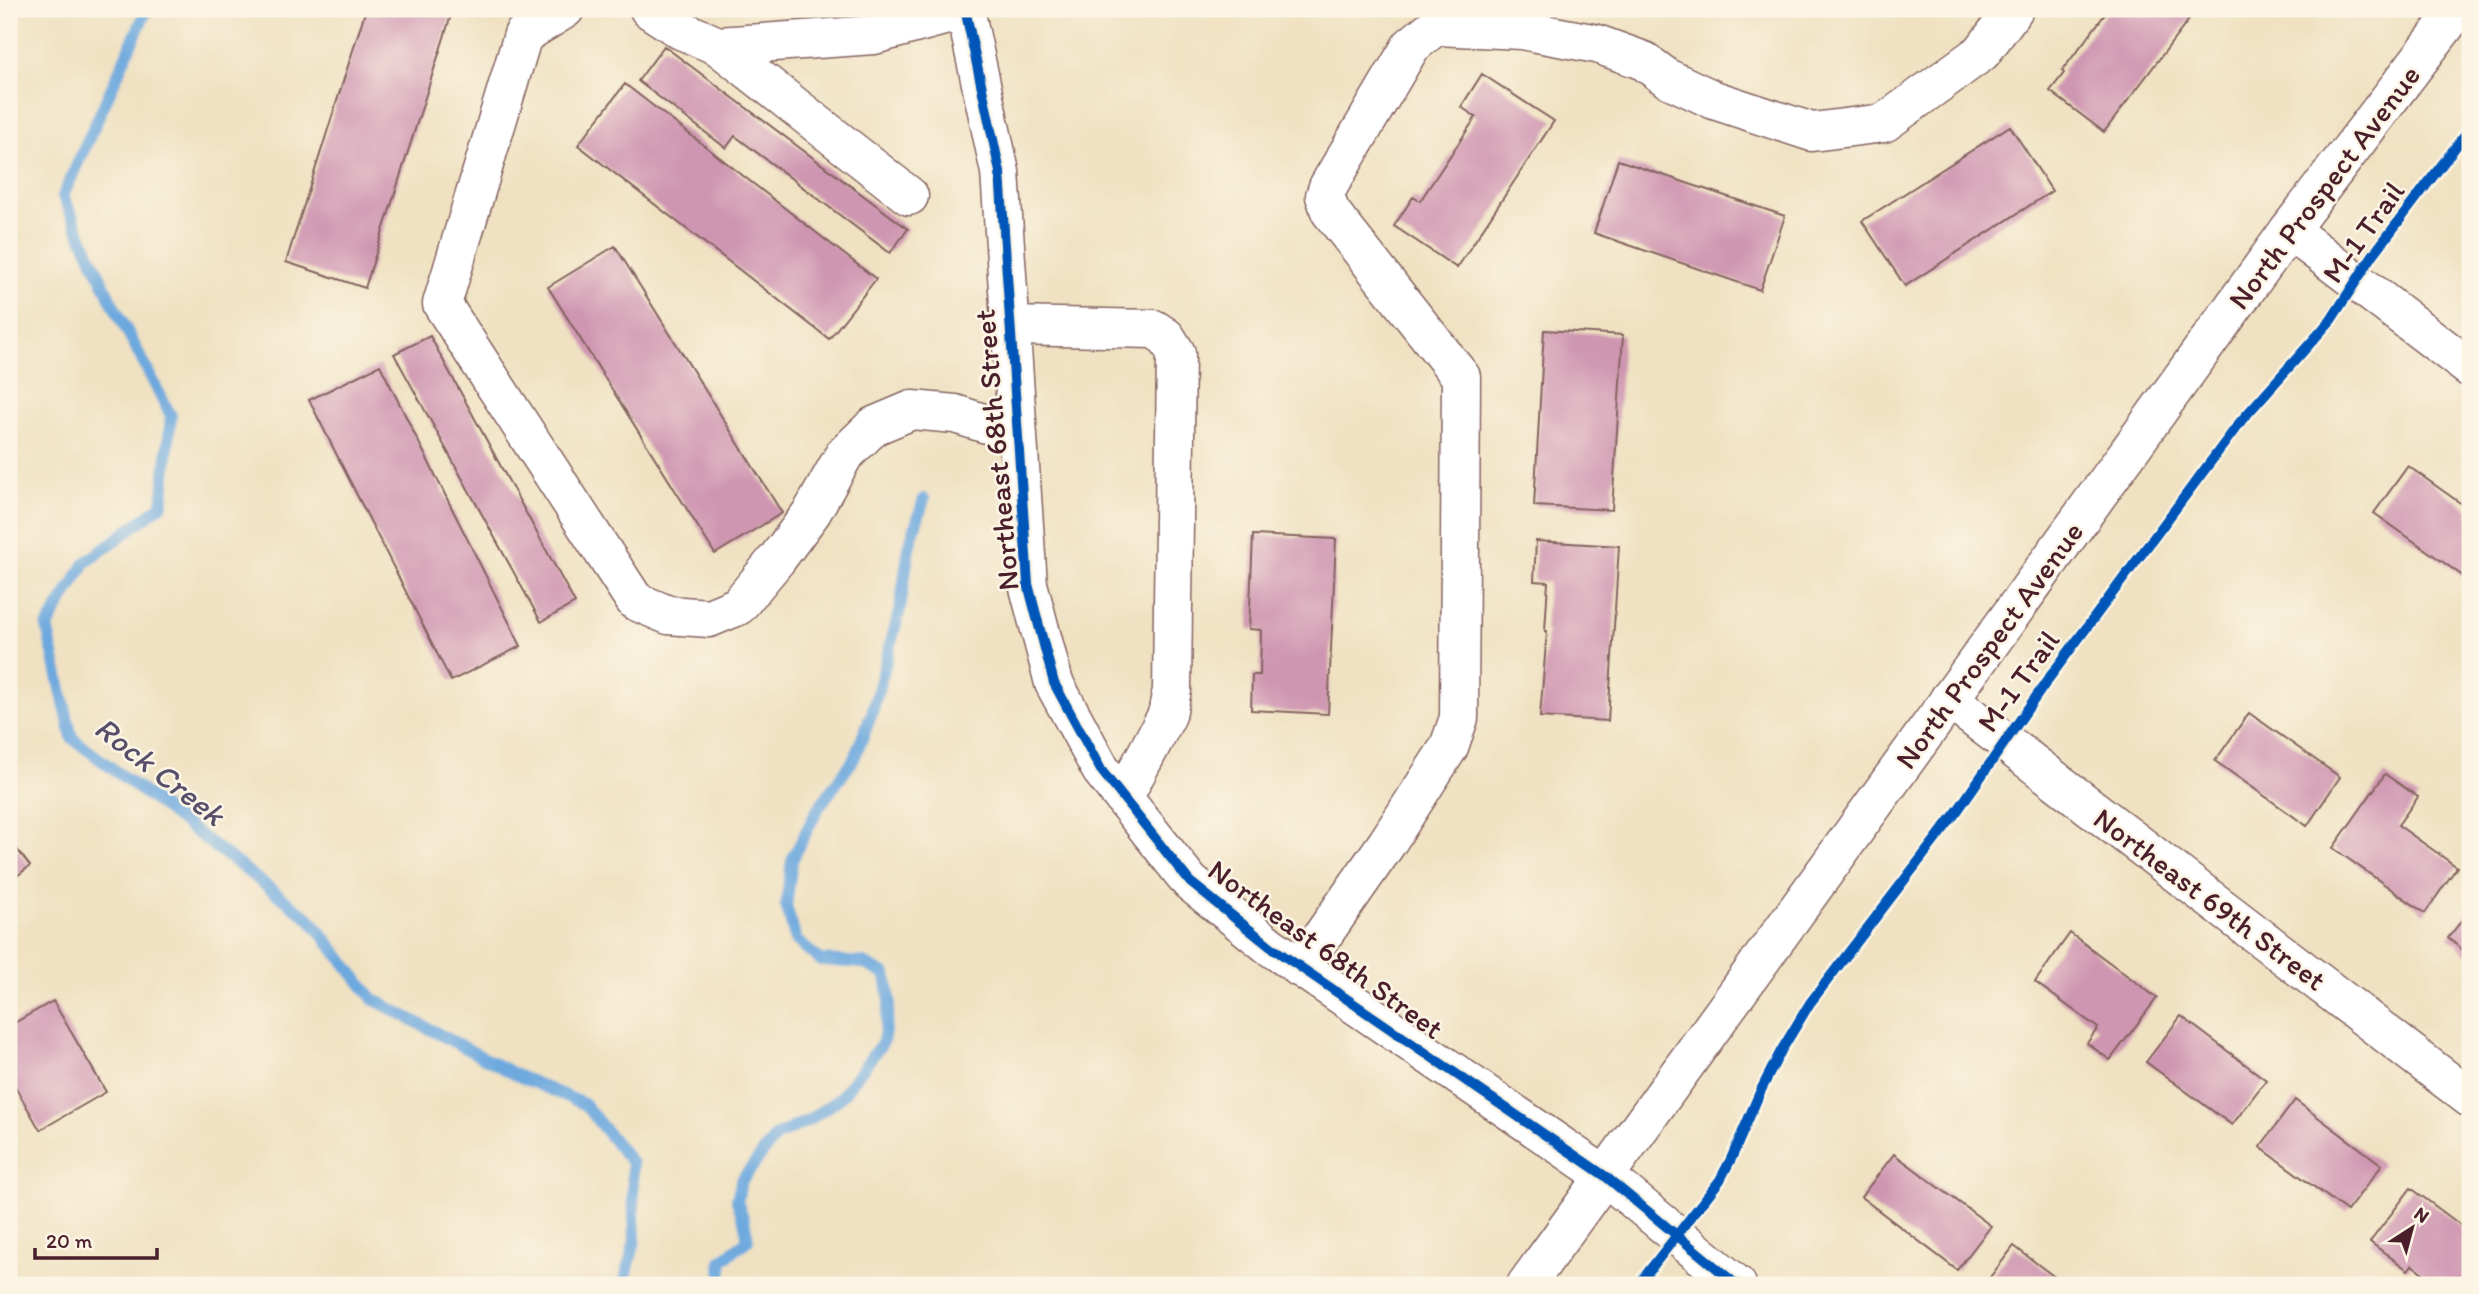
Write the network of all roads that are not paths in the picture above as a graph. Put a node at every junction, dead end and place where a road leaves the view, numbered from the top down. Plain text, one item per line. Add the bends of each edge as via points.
1 (565, 9) edge
2 (649, 9) edge
3 (966, 9) edge
4 (2014, 9) edge
5 (2458, 9) edge
6 (1446, 17) edge
7 (718, 46) junction
8 (909, 196) dead end
9 (2289, 230) junction
10 (1010, 326) junction
11 (2470, 368) edge
12 (1018, 434) junction
13 (1949, 699) junction
14 (1123, 798) junction
15 (1300, 968) junction
16 (2470, 1098) edge
17 (1605, 1176) junction
18 (1526, 1285) edge
19 (1737, 1285) edge

1 - 12 street via 523,35 442,304 635,601 668,615 709,618 738,606 811,512 844,455 874,426 912,410 955,414
2 - 7 street
3 - 7 street via 874,35
3 - 10 street, Northeast 68th Street via 1000,172
4 - 6 street via 1982,52 1884,123 1812,132 1714,100 1667,78 1644,61 1597,44
5 - 9 street, North Prospect Avenue
6 - 15 street via 1411,46 1325,196 1331,211 1461,377 1459,718 1449,747
7 - 8 street
9 - 11 street
9 - 13 street, North Prospect Avenue
10 - 12 street, Northeast 68th Street
10 - 14 street via 1154,329 1176,353 1172,690 1167,715
12 - 14 street, Northeast 68th Street via 1028,584 1054,683 1101,770
13 - 16 street, Northeast 69th Street
13 - 17 street, North Prospect Avenue
14 - 15 street, Northeast 68th Street via 1190,882
15 - 17 street, Northeast 68th Street
17 - 18 street, North Prospect Avenue
17 - 19 street, Northeast 68th Street

